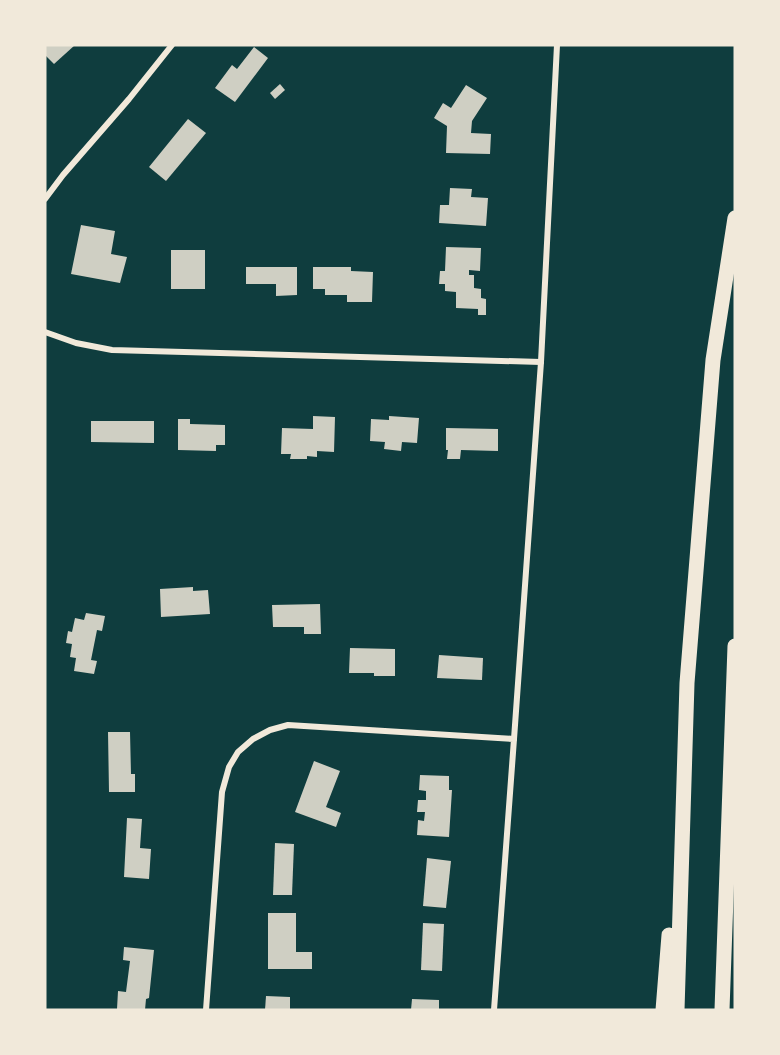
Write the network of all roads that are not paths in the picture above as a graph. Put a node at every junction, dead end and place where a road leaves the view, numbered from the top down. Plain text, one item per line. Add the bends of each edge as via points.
1 (172, 45) edge
2 (557, 45) edge
3 (45, 199) edge
4 (735, 218) edge
5 (45, 332) edge
6 (542, 362) junction
7 (735, 646) edge
8 (514, 739) junction
9 (682, 846) junction
10 (206, 1010) edge
11 (494, 1010) edge
12 (663, 1010) edge
13 (677, 1010) edge
14 (722, 1010) edge

1 - 3 street
2 - 6 street
4 - 9 highway via 713,360 687,683
5 - 6 street via 112,350
6 - 8 street
7 - 14 highway
8 - 10 street via 288,725 253,739 238,752 222,792
8 - 11 street
9 - 12 highway
9 - 13 highway

